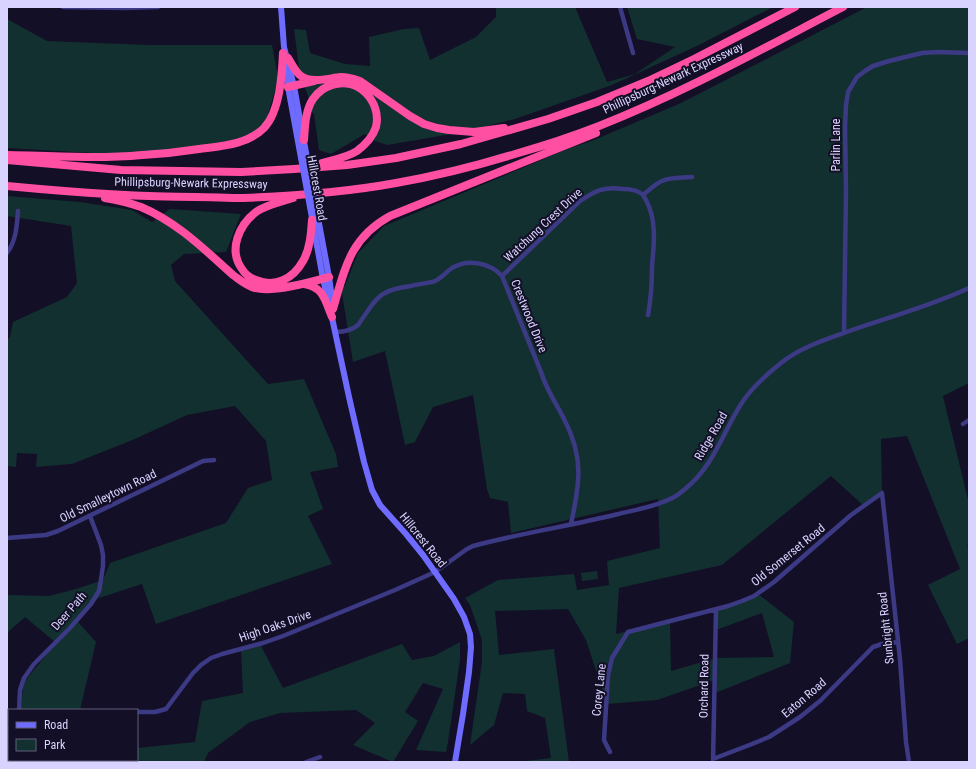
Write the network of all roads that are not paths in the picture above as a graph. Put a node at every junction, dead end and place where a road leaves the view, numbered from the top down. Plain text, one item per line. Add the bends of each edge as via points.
1 (63, 7) edge
2 (158, 7) edge
3 (281, 7) edge
4 (620, 7) edge
5 (795, 7) edge
6 (843, 7) edge
7 (285, 52) junction
8 (633, 53) dead end
9 (969, 53) edge
10 (707, 78) junction
11 (320, 80) junction
12 (291, 87) junction
13 (522, 126) junction
14 (304, 140) junction
15 (7, 155) edge
16 (304, 158) junction
17 (7, 160) edge
18 (294, 169) junction
19 (692, 177) dead end
20 (7, 186) edge
21 (79, 193) junction
22 (304, 194) junction
23 (643, 195) junction
24 (313, 207) junction
25 (18, 211) dead end
26 (312, 220) junction
27 (7, 253) edge
28 (502, 276) junction
29 (326, 278) junction
30 (302, 284) junction
31 (969, 288) edge
32 (333, 313) junction
33 (648, 315) dead end
34 (336, 332) junction
35 (844, 333) junction
36 (969, 420) edge
37 (963, 424) dead end
38 (214, 460) dead end
39 (882, 493) joint
40 (90, 516) junction
41 (571, 524) junction
42 (7, 538) edge
43 (435, 572) junction
44 (716, 609) junction
45 (628, 632) joint
46 (898, 642) junction
47 (19, 709) edge
48 (138, 712) edge
49 (610, 752) dead end
50 (320, 757) dead end
51 (713, 760) edge
52 (306, 762) edge
53 (455, 762) edge
54 (909, 762) edge

1 - 2 street
3 - 7 main road, Hillcrest Road
4 - 8 street
5 - 13 highway, Phillipsburg-Newark Expressway via 628,90
6 - 10 highway, Phillipsburg-Newark Expressway
7 - 11 highway via 301,76
7 - 12 main road, Hillcrest Road
7 - 15 highway via 273,114 264,128 250,138 234,144 141,156
9 - 35 street, Parlin Lane via 922,53 873,66 857,77 848,92 845,127
10 - 22 highway, Phillipsburg-Newark Expressway via 598,126 556,142 498,159 396,183
10 - 32 highway via 631,118 383,220 366,233 353,250 343,273
11 - 12 highway
11 - 13 highway via 343,77 360,81 410,116 437,128 474,132
12 - 14 main road, Hillcrest Road
12 - 16 main road, Hillcrest Road
13 - 18 highway, Phillipsburg-Newark Expressway via 461,144 396,158
14 - 16 main road, Hillcrest Road
14 - 18 highway via 307,110 312,99 326,87 352,84 371,98 377,118 376,126 367,142 356,152
16 - 24 main road, Hillcrest Road, bridge
17 - 18 highway, Phillipsburg-Newark Expressway via 121,170 241,172
19 - 23 street via 664,180
20 - 21 highway, Phillipsburg-Newark Expressway
21 - 22 highway, Phillipsburg-Newark Expressway via 242,198
21 - 30 highway via 140,206 154,213 172,223 233,275 254,288 264,290
22 - 26 highway via 256,212 238,236 238,263 252,278 262,282 283,280 303,261 310,239
23 - 28 street, Watchung Crest Drive via 633,190 614,188 591,194 580,201
23 - 33 street via 651,212 654,229
24 - 26 main road, Hillcrest Road
24 - 29 main road, Hillcrest Road
25 - 27 street via 15,238
26 - 29 main road, Hillcrest Road
28 - 34 street, Crestwood Drive via 489,266 465,262 453,267 435,282 386,292 378,298 358,326 344,332
28 - 41 street, Crestwood Drive via 543,381 571,434 577,456 578,488
29 - 30 highway
29 - 32 main road, Hillcrest Road
30 - 32 highway via 311,285 322,293
31 - 35 street, Ridge Road
32 - 34 main road, Hillcrest Road
34 - 43 main road, Hillcrest Road via 350,403 372,490 380,505 423,554
35 - 41 street, Ridge Road via 801,350 782,362 762,380 746,396 708,464 678,495 652,505
36 - 37 street
38 - 40 street, Old Smalleytown Road via 204,461
39 - 44 street, Old Somerset Road via 851,515 763,590 742,601
39 - 46 street, Sunbright Road
40 - 42 street, Old Smalleytown Road via 58,532
40 - 47 street, Deer Path via 103,555 99,591 91,604 24,678 20,690
41 - 43 street, Ridge Road via 473,546
43 - 48 street, High Oaks Drive via 283,636 211,658 193,673 166,709
43 - 53 main road, Hillcrest Road via 464,617 471,640 467,686
44 - 45 street, Old Somerset Road
44 - 51 street, Orchard Road
45 - 49 street, Corey Lane via 612,658 608,675 604,740
46 - 51 street, Eaton Road via 873,647 820,701 783,728
46 - 54 street, Sunbright Road
50 - 52 street

